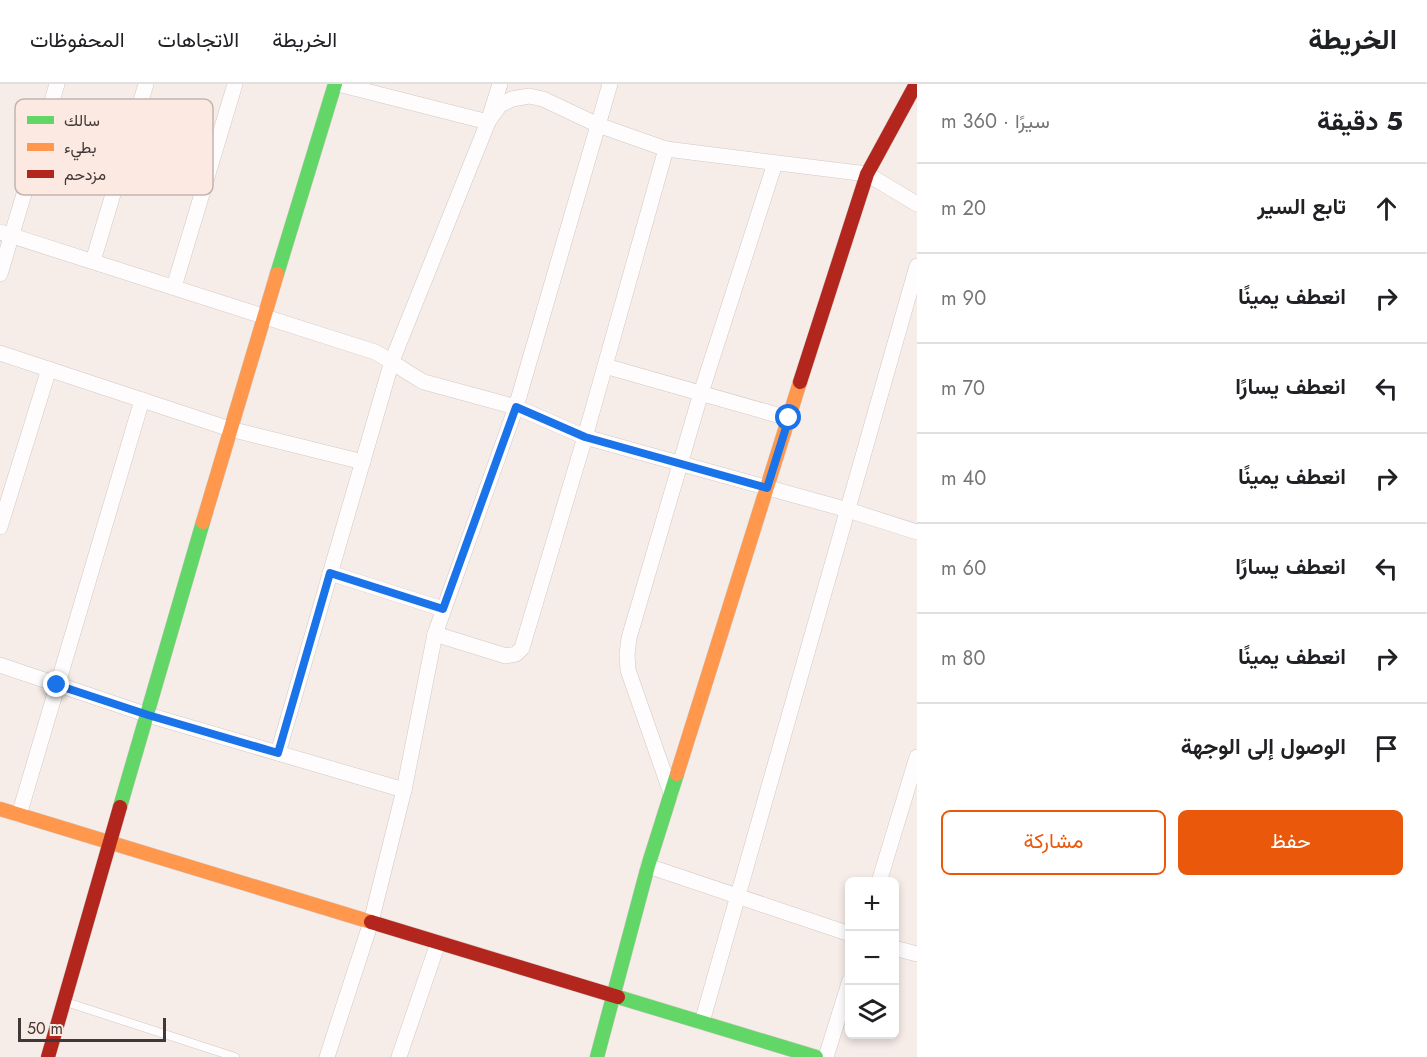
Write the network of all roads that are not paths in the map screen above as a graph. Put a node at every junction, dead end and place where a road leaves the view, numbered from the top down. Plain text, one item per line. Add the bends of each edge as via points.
1 (57, 84) edge
2 (146, 84) edge
3 (235, 84) edge
4 (336, 84) edge
5 (500, 84) edge
6 (610, 84) edge
7 (916, 84) edge
8 (52, 99) edge
9 (142, 99) edge
10 (488, 122) junction
11 (598, 125) junction
12 (666, 149) junction
13 (213, 157) edge
14 (775, 162) junction
15 (867, 174) junction
16 (19, 195) edge
17 (113, 195) edge
18 (202, 195) edge
19 (917, 204) edge
20 (6, 234) edge
21 (93, 261) junction
22 (917, 266) edge
23 (0, 274) edge
24 (174, 287) junction
25 (266, 316) junction
26 (0, 353) edge
27 (392, 361) junction
28 (605, 366) junction
29 (49, 369) junction
30 (701, 393) junction
31 (142, 400) junction
32 (516, 407) junction
33 (789, 418) junction
34 (230, 429) junction
35 (585, 437) junction
36 (363, 462) junction
37 (681, 464) junction
38 (767, 488) junction
39 (848, 510) junction
40 (0, 527) edge
41 (917, 532) edge
42 (330, 573) junction
43 (443, 609) junction
44 (435, 634) junction
45 (0, 666) edge
46 (57, 685) junction
47 (148, 715) junction
48 (278, 753) junction
49 (917, 757) edge
50 (404, 789) junction
51 (671, 793) junction
52 (0, 809) edge
53 (19, 815) junction
54 (110, 843) junction
55 (648, 866) junction
56 (881, 877) edge
57 (737, 896) junction
58 (371, 922) junction
59 (845, 933) edge
60 (438, 943) junction
61 (899, 949) edge
62 (917, 954) edge
63 (848, 985) edge
64 (614, 996) junction
65 (64, 1001) junction
66 (702, 1022) junction
67 (332, 1056) edge
68 (48, 1057) edge
69 (236, 1057) edge
70 (399, 1057) edge
71 (597, 1057) edge
72 (816, 1057) edge
73 (826, 1057) edge

1 - 8 street
2 - 9 street
3 - 13 street
4 - 10 street
4 - 25 street
5 - 10 street
6 - 11 street
7 - 15 street
10 - 11 street via 500,105 529,96
10 - 27 street
11 - 12 street
11 - 32 street
12 - 14 street
12 - 28 street
14 - 15 street
14 - 30 street
15 - 19 street
15 - 33 street
16 - 20 street
17 - 21 street
18 - 24 street
20 - 21 street
20 - 23 street
21 - 24 street
22 - 39 street
24 - 25 street
25 - 27 street
25 - 34 street
26 - 29 street
27 - 32 street via 424,382
27 - 36 street
28 - 30 street
28 - 35 street
29 - 31 street
29 - 40 street
30 - 33 street
30 - 37 street
31 - 34 street
31 - 46 street
32 - 35 street
32 - 43 street
33 - 38 street
34 - 36 street
34 - 47 street
35 - 37 street
35 - 44 street via 522,648 506,656
36 - 42 street
37 - 38 street
37 - 51 street via 627,655 628,670
38 - 39 street
38 - 51 street
39 - 41 street
39 - 57 street
42 - 43 street
42 - 48 street
43 - 44 street
44 - 50 street
45 - 46 street
46 - 47 street
46 - 53 street
47 - 48 street
47 - 54 street
48 - 50 street
49 - 56 street
50 - 58 street
51 - 55 street
52 - 53 street
53 - 54 street
54 - 58 street
54 - 65 street
55 - 57 street
55 - 64 street
57 - 59 street
57 - 66 street
58 - 60 street
58 - 67 street
60 - 64 street
60 - 70 street
61 - 62 street
63 - 73 street
64 - 66 street
64 - 71 street
65 - 68 street
65 - 69 lane
66 - 72 street

